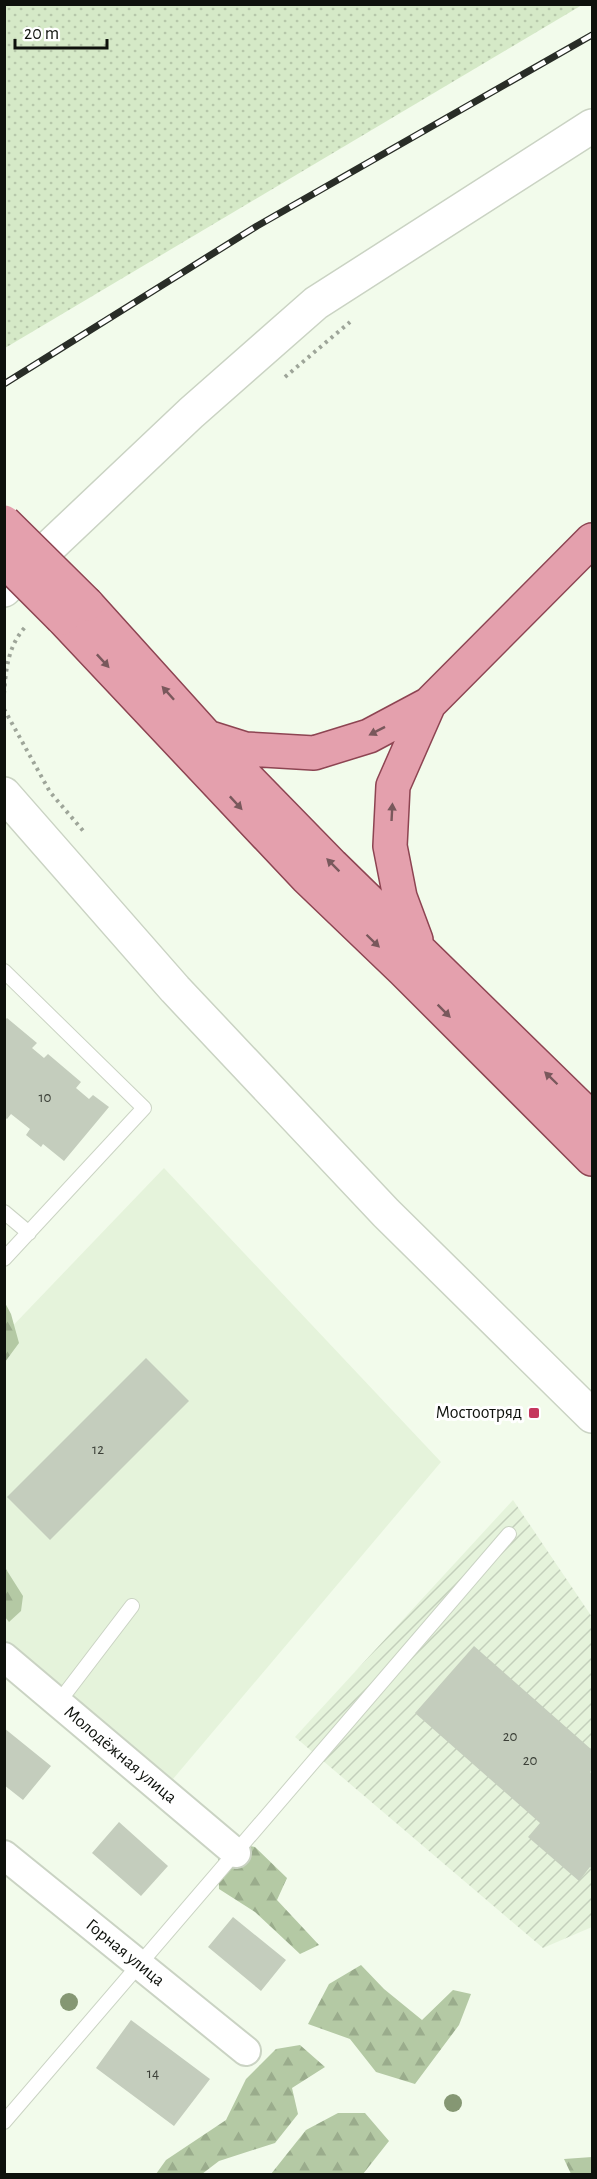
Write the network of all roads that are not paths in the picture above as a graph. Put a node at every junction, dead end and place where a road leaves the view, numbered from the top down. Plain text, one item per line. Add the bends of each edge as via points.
1 (592, 126) edge
2 (4, 522) edge
3 (592, 540) edge
4 (4, 560) edge
5 (4, 590) edge
6 (61, 613) junction
7 (429, 704) junction
8 (207, 737) junction
9 (4, 794) edge
10 (411, 960) junction
11 (4, 971) edge
12 (592, 1119) edge
13 (592, 1159) edge
14 (4, 1212) edge
15 (29, 1233) junction
16 (4, 1258) edge
17 (592, 1416) edge
18 (509, 1534) dead end
19 (132, 1606) dead end
20 (4, 1658) edge
21 (58, 1703) junction
22 (236, 1852) junction
23 (4, 1855) edge
24 (140, 1964) junction
25 (246, 2051) dead end
26 (4, 2122) edge

1 - 5 main road via 316,303 191,413
2 - 6 main road, bridge
3 - 7 main road
4 - 6 main road, bridge
8 -> 6 main road
6 -> 10 main road via 306,878
7 -> 8 main road via 369,736 314,753 245,749
10 -> 7 main road via 390,846 393,786
10 -> 8 main road via 332,865
9 - 17 main road via 175,989 386,1213
12 -> 10 main road
10 -> 13 main road
11 - 15 lane via 144,1108
14 - 15 lane
15 - 16 lane
18 - 22 lane
19 - 21 lane
20 - 21 street, Молодёжная улица
21 - 22 street, Молодёжная улица
22 - 24 lane
23 - 24 street, Горная улица
24 - 25 street, Горная улица
24 - 26 lane

